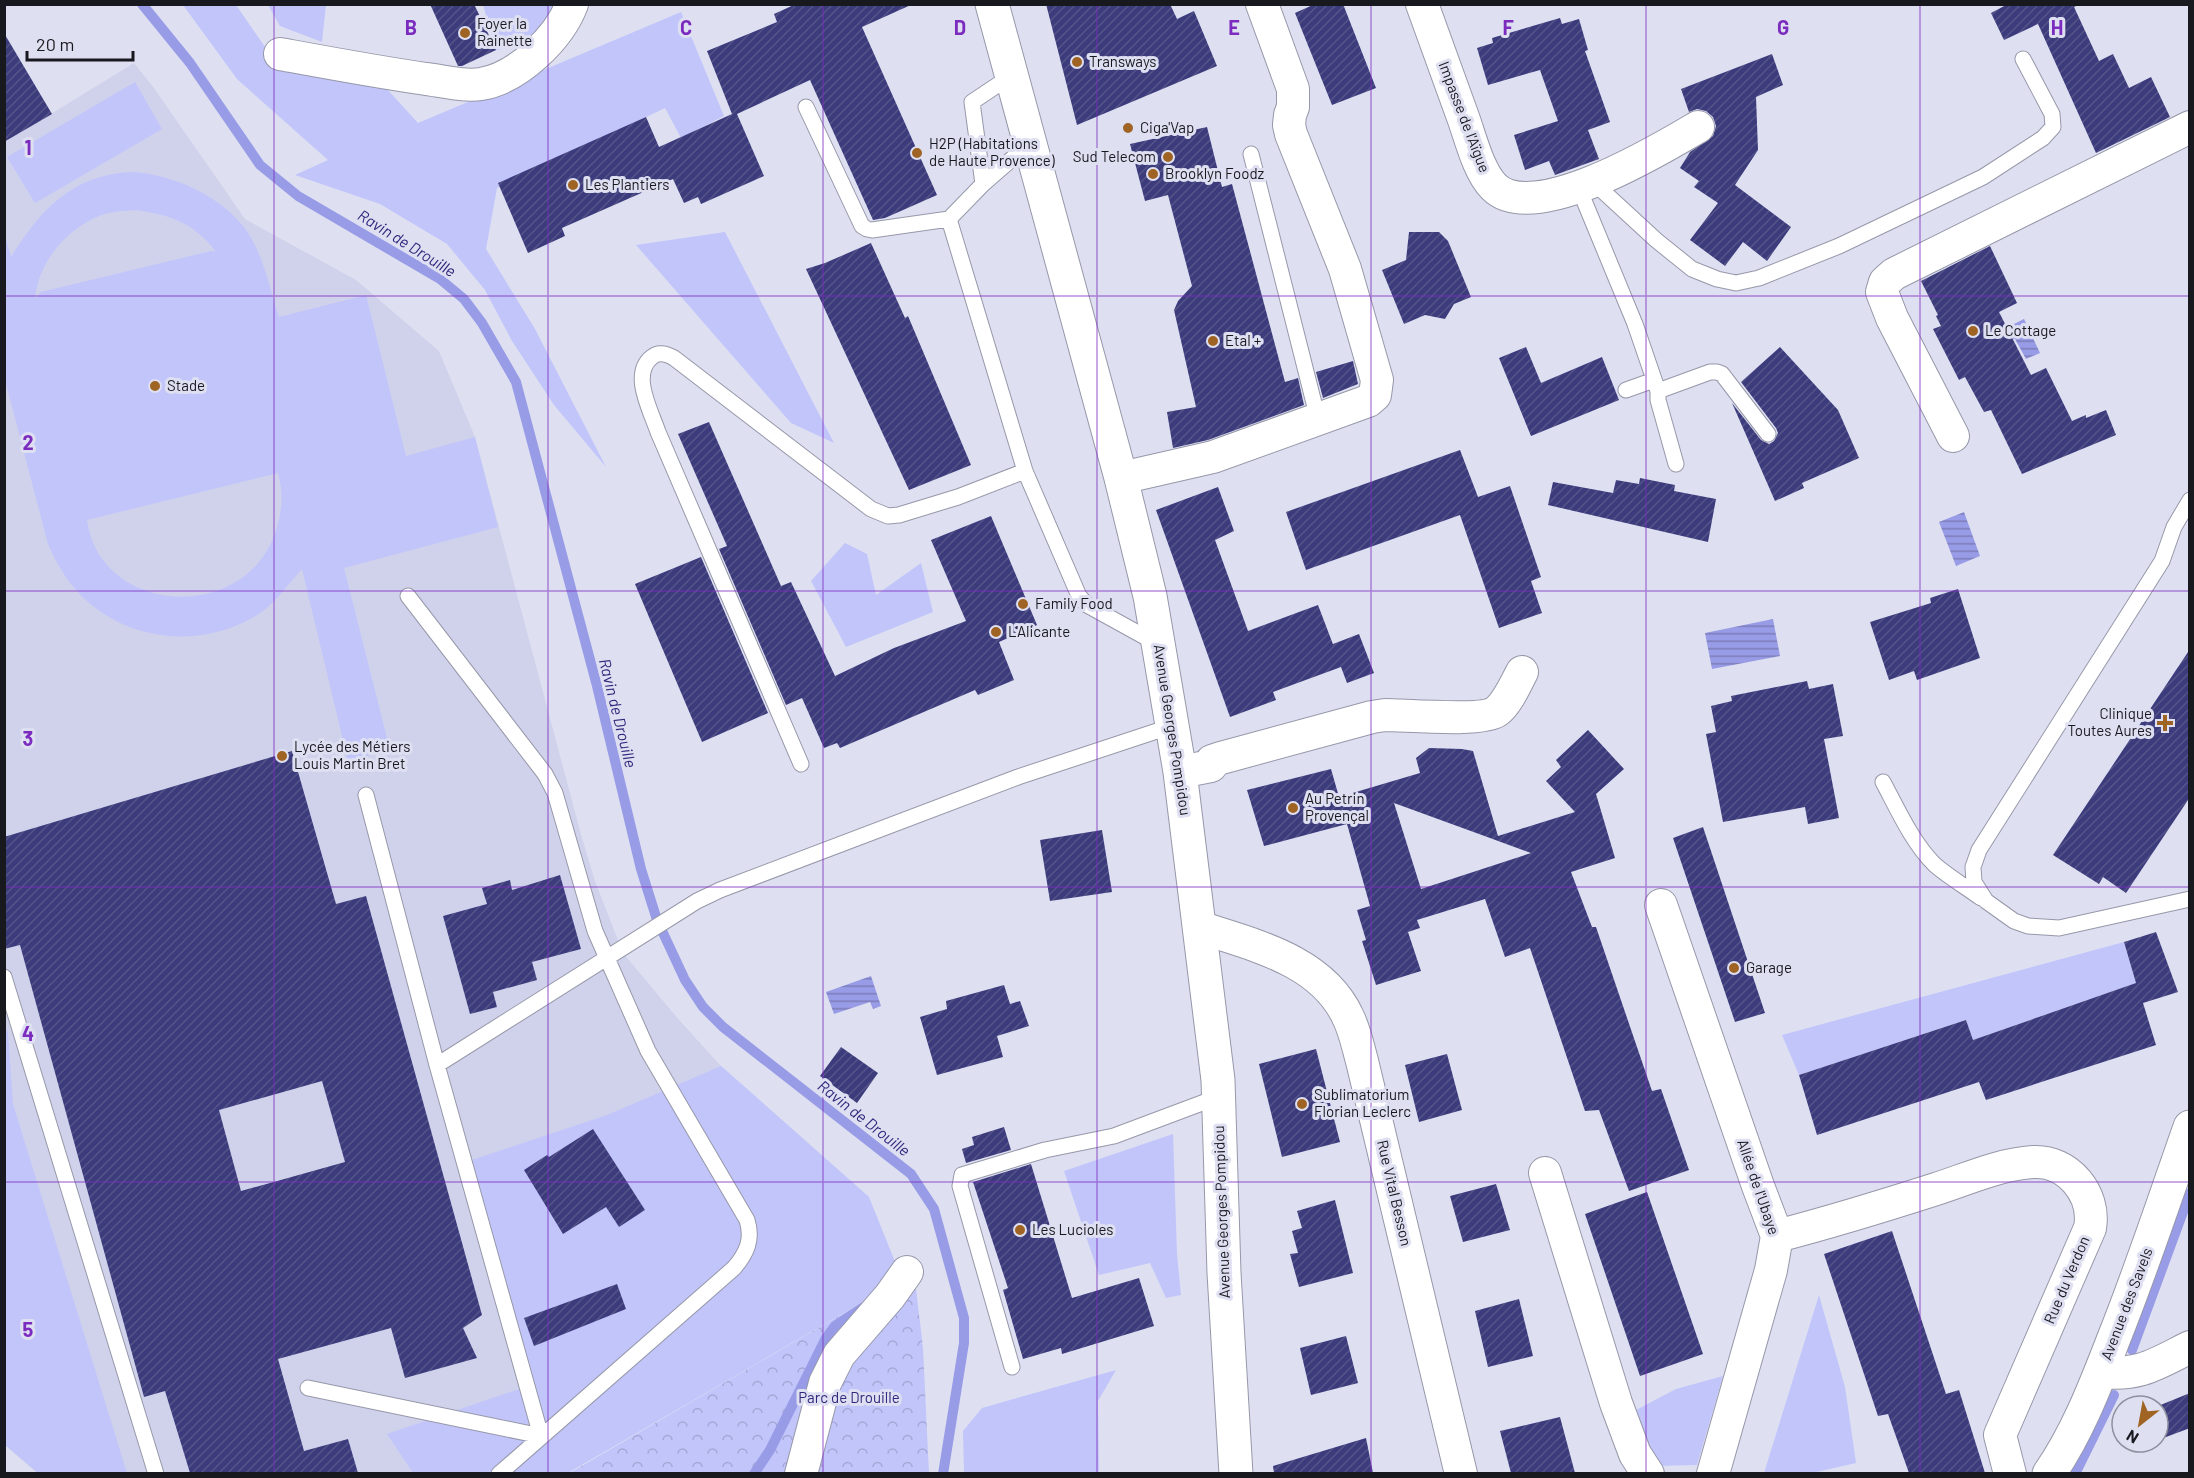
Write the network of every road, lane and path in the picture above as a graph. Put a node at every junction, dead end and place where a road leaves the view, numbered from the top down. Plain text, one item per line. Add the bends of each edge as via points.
1 (572, 4) edge
2 (992, 4) edge
3 (1262, 4) edge
4 (1422, 4) edge
5 (280, 54) dead end
6 (2023, 59) dead end
7 (1011, 76) junction
8 (806, 107) dead end
9 (2190, 127) edge
10 (1698, 128) dead end
11 (1029, 144) junction
12 (1251, 154) dead end
13 (983, 184) junction
14 (1585, 184) junction
15 (949, 219) junction
16 (1656, 385) junction
17 (1626, 390) dead end
18 (1318, 419) junction
19 (1768, 434) dead end
20 (1953, 436) dead end
21 (1676, 464) dead end
22 (1025, 471) junction
23 (1121, 478) junction
24 (2190, 500) edge
25 (408, 597) dead end
26 (1158, 644) junction
27 (1522, 672) dead end
28 (1172, 726) junction
29 (801, 764) dead end
30 (1180, 772) junction
31 (1883, 782) dead end
32 (366, 795) dead end
33 (2190, 899) edge
34 (1986, 901) junction
35 (1661, 905) dead end
36 (1199, 927) junction
37 (606, 957) junction
38 (4, 977) edge
39 (437, 1065) junction
40 (1218, 1097) junction
41 (2190, 1127) edge
42 (1545, 1173) dead end
43 (1778, 1236) junction
44 (907, 1272) dead end
45 (2190, 1347) edge
46 (1012, 1367) dead end
47 (2101, 1372) junction
48 (308, 1388) dead end
49 (541, 1436) junction
50 (156, 1473) edge
51 (499, 1473) edge
52 (801, 1473) edge
53 (1236, 1473) edge
54 (1461, 1473) edge
55 (1648, 1473) edge
56 (1713, 1473) edge
57 (2010, 1473) edge
58 (2049, 1473) edge

1 - 5 street via 550,40 531,57 510,73 480,84 378,73
2 - 7 main road, Avenue Georges Pompidou
3 - 18 street via 1293,89 1291,134 1345,269 1377,380 1375,395 1368,401
4 - 14 street, Impasse de l'Aïgue via 1471,140 1493,186 1512,198 1527,198
6 - 14 lane via 2052,114 2053,127 2043,138 1983,177 1839,246 1759,278 1736,283 1692,268
7 - 11 main road, Avenue Georges Pompidou
7 - 13 lane via 972,102
8 - 15 lane via 862,226 872,230
9 - 20 street via 1894,274 1885,282 1882,292 1892,318
10 - 14 street, Impasse de l'Aïgue via 1637,163
11 - 13 lane
11 - 23 main road, Avenue Georges Pompidou
12 - 18 lane
13 - 15 lane
14 - 16 lane
15 - 22 lane
16 - 17 lane
16 - 19 lane via 1710,372 1722,374
16 - 21 lane
18 - 23 street via 1194,463
22 - 26 lane via 1079,596
22 - 29 lane via 958,497 888,516 872,509 674,358 660,353 647,362 643,388 658,432
23 - 26 main road, Avenue Georges Pompidou
24 - 34 lane via 2174,527 2163,561 1980,850 1973,867 1974,882
25 - 37 lane via 545,774 555,793 595,932
26 - 28 main road, Avenue Georges Pompidou
27 - 30 street via 1502,706 1491,715 1372,717
28 - 30 main road, Avenue Georges Pompidou
28 - 37 lane via 1018,777 720,890
30 - 36 main road, Avenue Georges Pompidou
31 - 34 lane via 1928,857
32 - 39 lane
33 - 34 lane via 2059,928 2014,921
35 - 43 street, Allée de l'Ubaye
36 - 40 main road, Avenue Georges Pompidou
36 - 54 street, Rue Vital Besson via 1269,951 1310,972 1332,991 1349,1019
37 - 39 lane
37 - 49 lane via 648,1051 751,1231 743,1257 734,1268
38 - 50 lane
39 - 49 lane
40 - 46 lane via 1114,1136 1045,1150 962,1175 960,1186
40 - 53 main road, Avenue Georges Pompidou
41 - 47 main road, Avenue des Savels
42 - 55 street via 1616,1404 1635,1454
43 - 56 street, Allée de l'Ubaye
43 - 57 street, Rue du Verdon via 2010,1165 2053,1164 2080,1184 2091,1206 2090,1228 2000,1435
44 - 52 street via 839,1354 825,1383
45 - 47 street via 2145,1369 2121,1374
47 - 58 main road, Avenue des Savels
48 - 49 lane
49 - 51 lane

